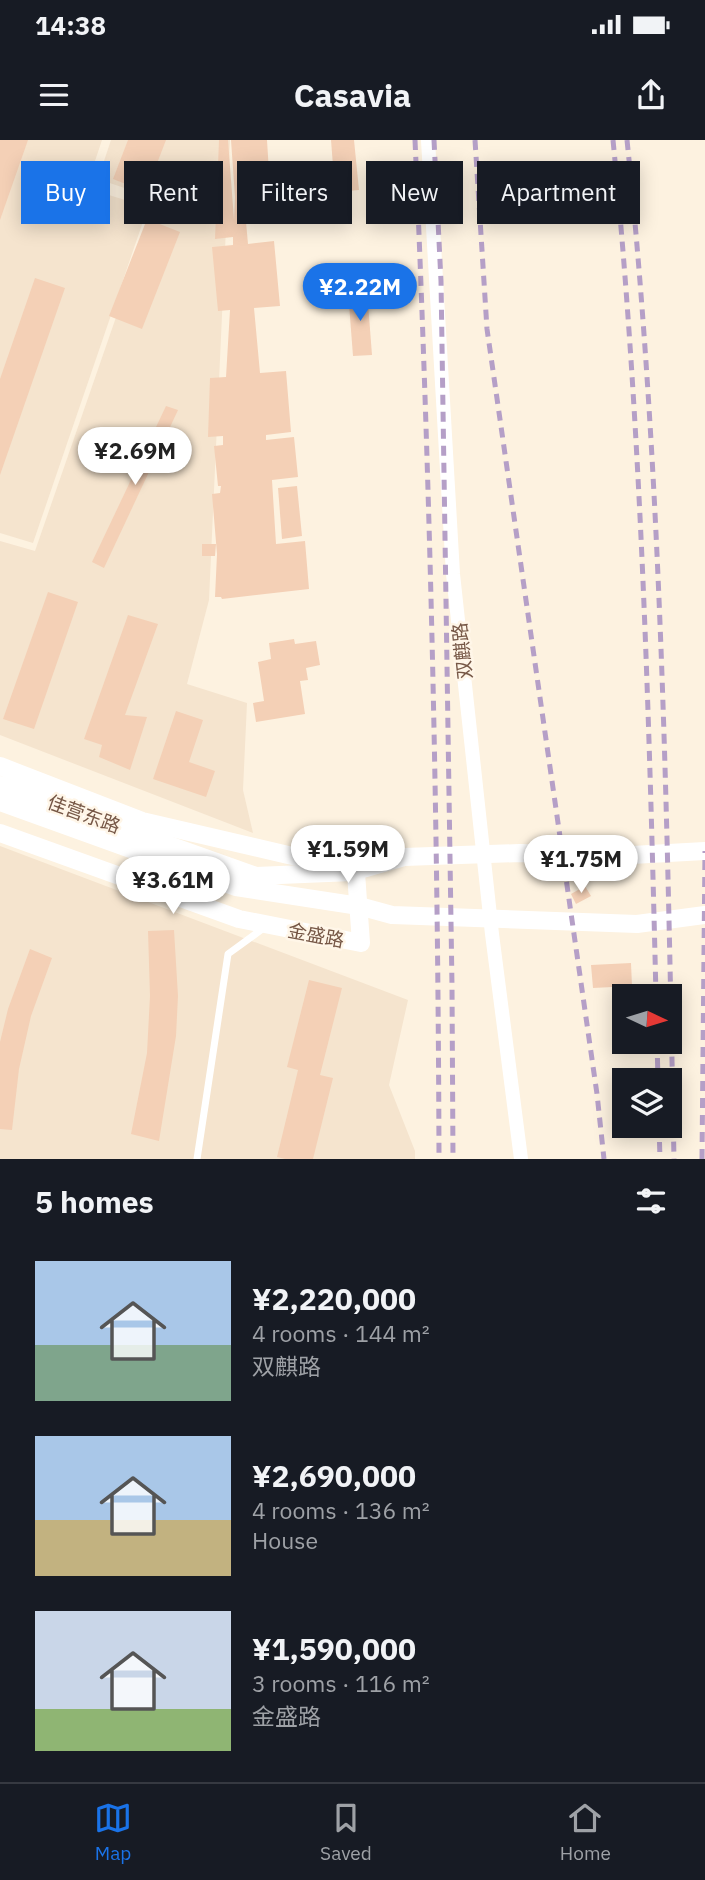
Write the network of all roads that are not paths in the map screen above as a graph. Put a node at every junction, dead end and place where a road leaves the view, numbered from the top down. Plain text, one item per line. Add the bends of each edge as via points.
1 (428, 140) edge
2 (0, 766) edge
3 (0, 785) edge
4 (0, 802) edge
5 (0, 833) edge
6 (705, 851) edge
7 (483, 854) junction
8 (705, 915) edge
9 (490, 919) junction
10 (256, 923) junction
11 (197, 1159) edge
12 (521, 1159) edge

1 - 7 street, 双麒路 via 453,574
2 - 10 street, 金盛路 via 142,821 318,862 355,859 361,943
3 - 7 street, 佳营东路 via 257,876 352,872 397,858
4 - 9 street via 236,887 393,915
5 - 10 street, 金盛路
6 - 7 street, 佳营东路 via 614,856
7 - 9 street, 双麒路
8 - 9 street via 637,924
9 - 12 street, 双麒路
10 - 11 lane via 261,930 228,954

